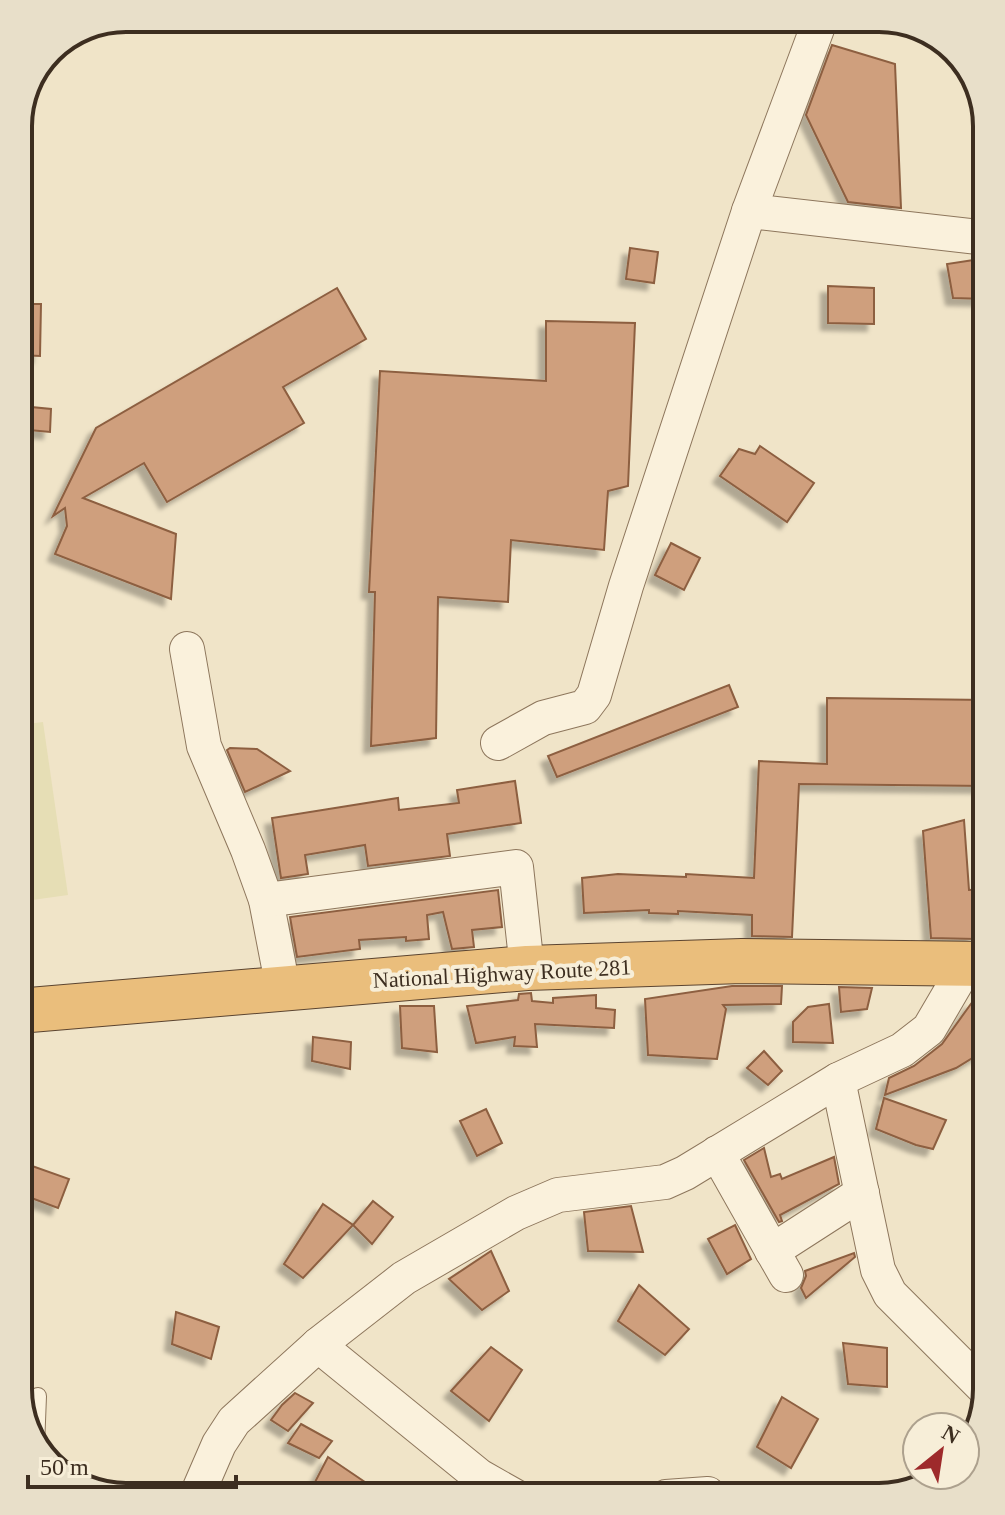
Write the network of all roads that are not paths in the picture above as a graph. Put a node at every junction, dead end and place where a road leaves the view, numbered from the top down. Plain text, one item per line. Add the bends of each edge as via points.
1 (816, 32) edge
2 (749, 211) junction
3 (973, 236) edge
4 (187, 649) dead end
5 (498, 743) dead end
6 (266, 900) junction
7 (973, 964) edge
8 (527, 968) junction
9 (973, 969) edge
10 (283, 988) junction
11 (32, 1010) edge
12 (838, 1080) junction
13 (717, 1153) junction
14 (862, 1193) junction
15 (318, 1345) junction
16 (973, 1377) edge
17 (38, 1396) dead end
18 (37, 1419) edge
19 (202, 1483) edge
20 (491, 1483) edge

1 - 2 street
2 - 3 street
2 - 5 street via 594,695 585,707 543,718
4 - 6 street via 204,746
6 - 8 street via 516,867
6 - 10 street
7 - 8 highway, National Highway Route 281 via 742,961
8 - 10 highway, National Highway Route 281
9 - 12 street via 929,1029 902,1050
10 - 11 highway, National Highway Route 281
12 - 13 street
12 - 14 street
13 - 14 street via 779,1263
13 - 15 street via 665,1182 558,1195 516,1213 404,1278
14 - 16 street via 878,1270 890,1294
15 - 19 street via 234,1421
15 - 20 street
17 - 18 lane

